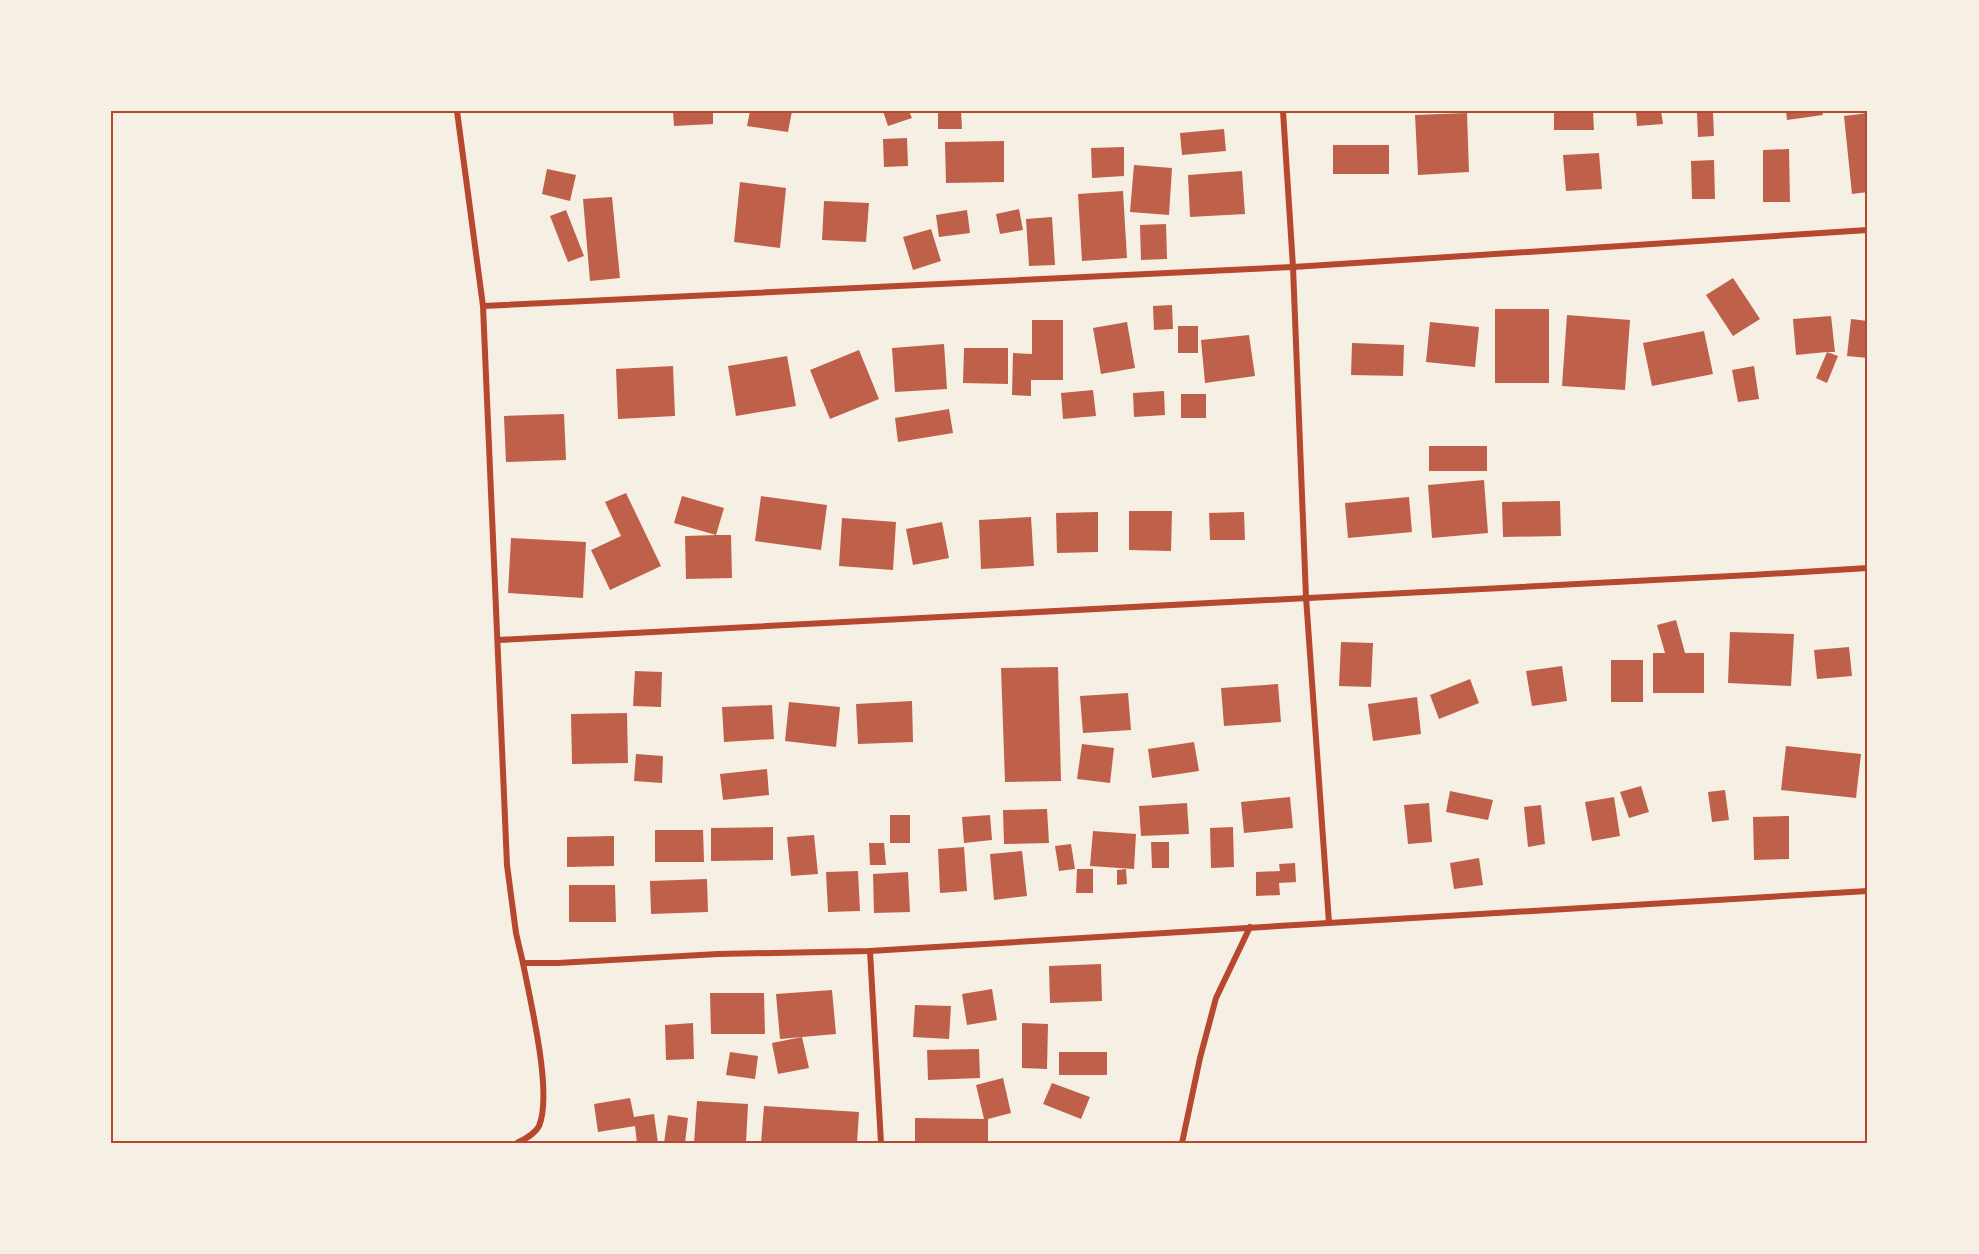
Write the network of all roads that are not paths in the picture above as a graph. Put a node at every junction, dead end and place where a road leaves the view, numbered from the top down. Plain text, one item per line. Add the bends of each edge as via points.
1 (457, 111) edge
2 (1283, 111) edge
3 (1868, 230) edge
4 (1293, 267) junction
5 (483, 306) junction
6 (1868, 568) edge
7 (1306, 597) junction
8 (498, 640) junction
9 (1868, 891) edge
10 (1329, 923) junction
11 (1250, 927) junction
12 (870, 951) junction
13 (523, 963) junction
14 (517, 1143) edge
15 (881, 1143) edge
16 (1182, 1143) edge

1 - 5 street
2 - 4 street
3 - 4 street
4 - 5 street
4 - 7 street
5 - 8 street
6 - 7 street
7 - 8 street
7 - 10 street
8 - 13 street via 507,865
9 - 10 street
10 - 11 street
11 - 12 street
11 - 16 street via 1216,998
12 - 13 street
12 - 15 street
13 - 14 street via 544,1102 538,1127

